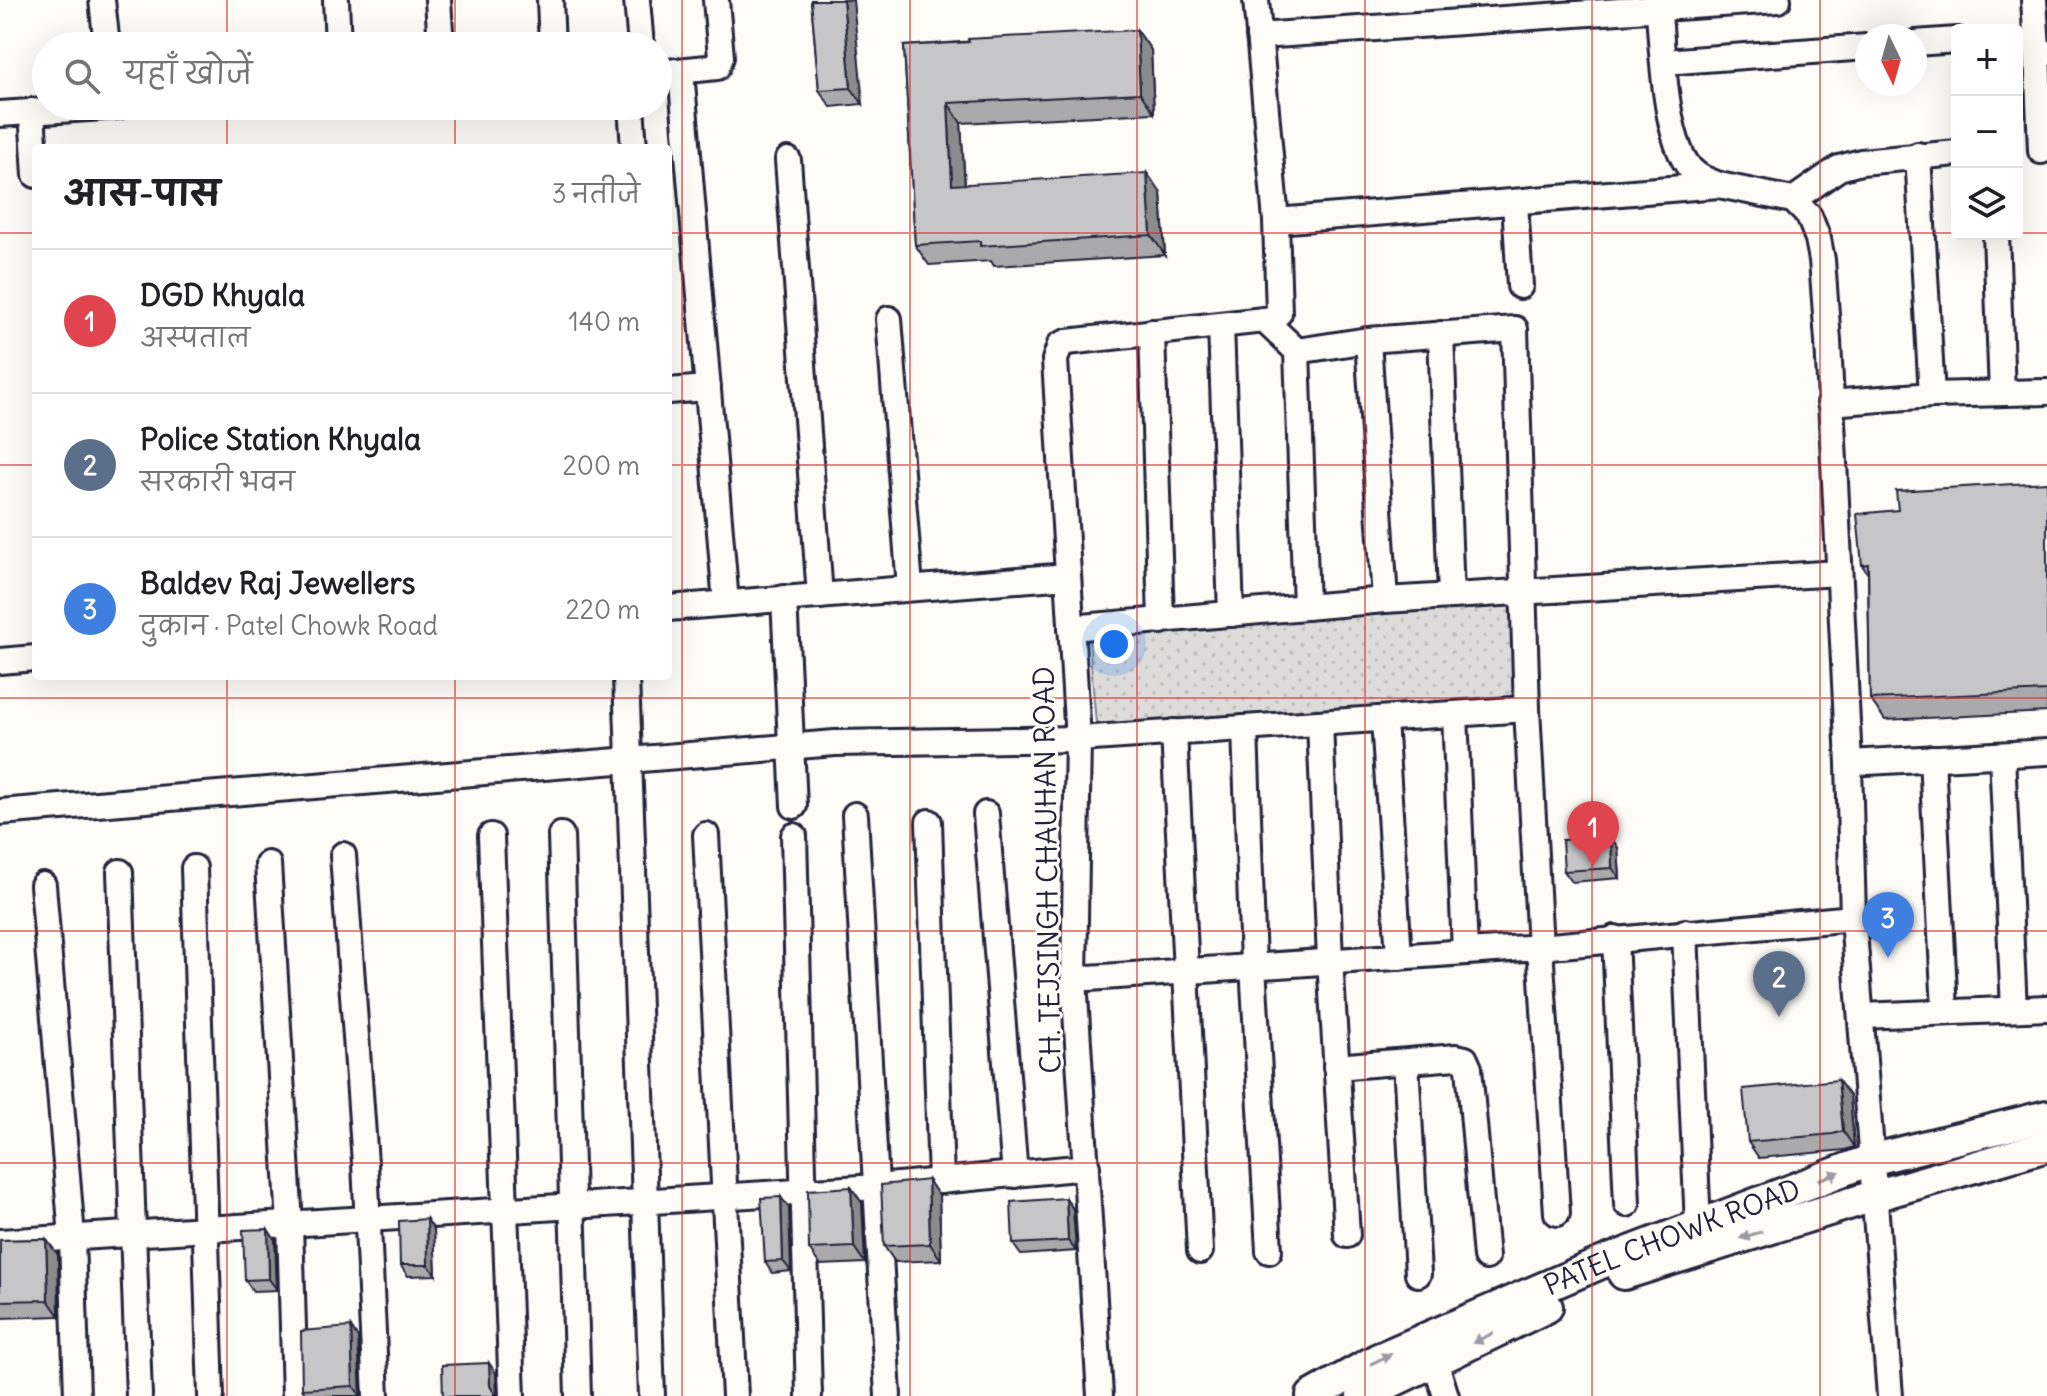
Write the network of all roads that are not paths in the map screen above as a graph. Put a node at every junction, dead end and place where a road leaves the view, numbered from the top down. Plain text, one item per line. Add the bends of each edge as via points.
1 (102, 0) edge
2 (336, 0) edge
3 (438, 0) edge
4 (550, 0) edge
5 (637, 0) edge
6 (716, 0) edge
7 (1256, 0) edge
8 (1778, 0) edge
9 (2034, 0) edge
10 (1658, 4) edge
11 (105, 32) edge
12 (337, 32) edge
13 (440, 32) edge
14 (551, 32) edge
15 (640, 32) edge
16 (1259, 36) junction
17 (1951, 40) edge
18 (1927, 42) edge
19 (2034, 43) edge
20 (1855, 48) edge
21 (1664, 62) junction
22 (672, 72) edge
23 (672, 96) edge
24 (32, 111) edge
25 (0, 114) edge
26 (33, 120) edge
27 (632, 120) edge
28 (34, 144) edge
29 (634, 144) edge
30 (2035, 151) edge
31 (1951, 153) edge
32 (1918, 155) junction
33 (788, 160) dead end
34 (1719, 185) junction
35 (1793, 200) junction
36 (1515, 202) junction
37 (1276, 221) junction
38 (1996, 240) edge
39 (1520, 286) dead end
40 (889, 319) dead end
41 (1264, 320) junction
42 (1221, 325) junction
43 (1152, 332) junction
44 (1441, 334) junction
45 (1368, 340) junction
46 (1297, 351) junction
47 (708, 388) junction
48 (672, 391) edge
49 (2047, 392) edge
50 (2002, 393) junction
51 (1932, 395) junction
52 (1830, 403) junction
53 (1839, 573) junction
54 (1068, 576) junction
55 (910, 588) junction
56 (1525, 591) junction
57 (820, 596) junction
58 (1451, 596) junction
59 (784, 598) junction
60 (1385, 600) junction
61 (726, 603) junction
62 (1306, 607) junction
63 (672, 608) edge
64 (1231, 614) junction
65 (1161, 621) junction
66 (1071, 628) junction
67 (32, 658) edge
68 (0, 661) edge
69 (626, 680) edge
70 (1527, 709) junction
71 (1455, 714) junction
72 (1384, 719) junction
73 (1320, 723) junction
74 (1245, 728) junction
75 (1174, 732) junction
76 (1078, 739) junction
77 (791, 748) junction
78 (2047, 752) edge
79 (2002, 755) junction
80 (1932, 758) junction
81 (630, 762) junction
82 (1849, 763) junction
83 (794, 806) dead end
84 (0, 812) edge
85 (986, 814) dead end
86 (855, 815) dead end
87 (929, 822) dead end
88 (561, 835) dead end
89 (706, 835) dead end
90 (491, 836) dead end
91 (794, 836) dead end
92 (343, 855) dead end
93 (268, 864) dead end
94 (194, 868) dead end
95 (120, 872) dead end
96 (43, 885) dead end
97 (1853, 918) junction
98 (1685, 932) junction
99 (1615, 938) junction
100 (1540, 947) junction
101 (1465, 952) junction
102 (1399, 957) junction
103 (1330, 960) junction
104 (1253, 965) junction
105 (1184, 970) junction
106 (1074, 979) junction
107 (2047, 1008) edge
108 (2014, 1009) junction
109 (1945, 1011) junction
110 (1862, 1016) junction
111 (1406, 1062) junction
112 (1336, 1067) junction
113 (2047, 1116) edge
114 (2047, 1146) edge
115 (1870, 1160) junction
116 (1087, 1167) junction
117 (1015, 1175) junction
118 (941, 1181) junction
119 (877, 1187) junction
120 (803, 1191) junction
121 (1874, 1196) junction
122 (726, 1197) junction
123 (645, 1201) junction
124 (1627, 1204) dead end
125 (573, 1206) junction
126 (507, 1211) junction
127 (1557, 1213) dead end
128 (367, 1219) junction
129 (290, 1224) junction
130 (1698, 1226) junction
131 (207, 1229) junction
132 (131, 1235) junction
133 (1347, 1235) dead end
134 (72, 1237) junction
135 (0, 1242) edge
136 (1200, 1251) dead end
137 (1269, 1251) dead end
138 (1486, 1257) dead end
139 (1418, 1274) dead end
140 (1435, 1361) junction
141 (1375, 1393) edge
142 (77, 1396) edge
143 (139, 1396) edge
144 (211, 1396) edge
145 (295, 1396) edge
146 (376, 1396) edge
147 (512, 1396) edge
148 (578, 1396) edge
149 (652, 1396) edge
150 (735, 1396) edge
151 (809, 1396) edge
152 (888, 1396) edge
153 (1100, 1396) edge
154 (1312, 1396) edge
155 (1446, 1396) edge
156 (1890, 1396) edge

1 - 11 street
2 - 12 street
3 - 13 street
4 - 14 street
5 - 15 street
6 - 22 street via 719,64 711,70
7 - 16 street
8 - 10 street
9 - 19 street
10 - 16 street
10 - 21 street
16 - 37 street
17 - 18 street
19 - 30 street
20 - 21 street
21 - 34 street via 1677,144 1695,174
23 - 47 street
24 - 25 street
26 - 28 street
27 - 29 street
31 - 32 street
32 - 35 street via 1839,168
32 - 51 street
33 - 57 street
34 - 35 street
34 - 36 street
35 - 52 street via 1809,216 1822,260
36 - 37 street
36 - 39 street
37 - 41 street via 1280,309 1276,317
38 - 50 street
40 - 55 street
41 - 42 street
41 - 46 street
42 - 43 street
42 - 64 street
43 - 54 street, CH. TEJSINGH CHAUHAN ROAD via 1060,345 1055,360
43 - 65 street
44 - 45 street
44 - 56 street via 1515,329
44 - 58 street
45 - 46 street
45 - 60 street
46 - 62 street
47 - 48 street
47 - 61 street
49 - 50 street
50 - 51 street
51 - 52 street
52 - 53 street
53 - 56 street
53 - 82 street
54 - 55 street
54 - 66 street, CH. TEJSINGH CHAUHAN ROAD
55 - 57 street
56 - 58 street
56 - 70 street
57 - 59 street
58 - 60 street
59 - 61 street
59 - 77 street
60 - 62 street
61 - 63 street
62 - 64 street
64 - 65 street
65 - 66 street
66 - 76 street, CH. TEJSINGH CHAUHAN ROAD
67 - 68 street
69 - 81 street
70 - 71 street
70 - 100 street
71 - 72 street
71 - 101 street
72 - 73 street
72 - 102 street
73 - 74 street
73 - 103 street
74 - 75 street
74 - 104 street
75 - 76 street
75 - 105 street
76 - 77 street
76 - 106 street, CH. TEJSINGH CHAUHAN ROAD
77 - 81 street
77 - 83 street
78 - 79 street
79 - 80 street
79 - 108 street
80 - 82 street
80 - 109 street
81 - 84 street
81 - 123 street
82 - 97 street
85 - 117 street
86 - 119 street
87 - 118 street
88 - 125 street
89 - 122 street
90 - 126 street
91 - 120 street
92 - 128 street
93 - 129 street
94 - 131 street
95 - 132 street
96 - 134 street
97 - 98 street
97 - 110 street
98 - 99 street
98 - 130 street
99 - 100 street
99 - 124 street
100 - 101 street
100 - 127 street
101 - 102 street
102 - 103 street
103 - 104 street
103 - 112 street
104 - 105 street
104 - 137 street
105 - 106 street
105 - 136 street
106 - 116 street, CH. TEJSINGH CHAUHAN ROAD
107 - 108 street
108 - 109 street
109 - 110 street
110 - 115 street
111 - 112 street
111 - 138 street via 1456,1057 1465,1059 1469,1068
111 - 139 street
112 - 133 street
113 - 115 street, PATEL CHOWK ROAD
114 - 121 street, PATEL CHOWK ROAD
115 - 121 street
130 -> 115 street, PATEL CHOWK ROAD
116 - 117 street
116 - 153 street, CH. TEJSINGH CHAUHAN ROAD
117 - 118 street
118 - 119 street
119 - 120 street
119 - 152 street
120 - 122 street
120 - 151 street
121 -> 140 street, PATEL CHOWK ROAD via 1605,1280
121 - 156 street
122 - 123 street
122 - 150 street
123 - 125 street
123 - 149 street
125 - 126 street
125 - 148 street
126 - 128 street
126 - 147 street
128 - 129 street
128 - 146 street
129 - 131 street
129 - 145 street
154 -> 130 street, PATEL CHOWK ROAD via 1378,1359
131 - 132 street
131 - 144 street
132 - 134 street
132 - 143 street
134 - 135 street
134 - 142 street
140 - 141 street, PATEL CHOWK ROAD
140 - 155 street

